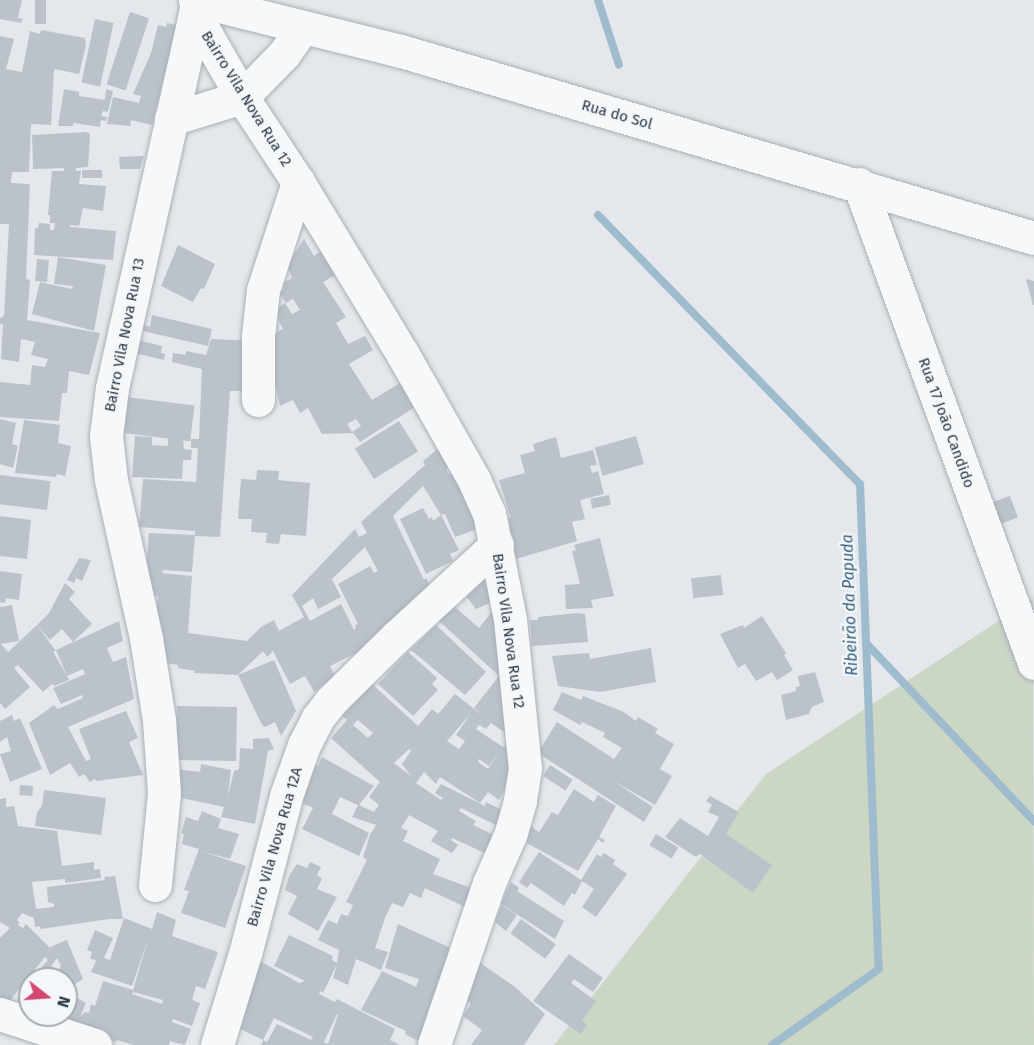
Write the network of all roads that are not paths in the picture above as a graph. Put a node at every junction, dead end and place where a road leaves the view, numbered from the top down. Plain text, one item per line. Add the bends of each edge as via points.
1 (196, 5) edge
2 (303, 27) junction
3 (242, 97) junction
4 (171, 118) junction
5 (298, 182) junction
6 (859, 184) junction
7 (1034, 238) edge
8 (258, 400) dead end
9 (496, 544) junction
10 (1034, 663) edge
11 (155, 885) dead end
12 (0, 1014) edge
13 (95, 1045) edge
14 (217, 1045) edge
15 (434, 1045) edge

1 - 2 street, Rua do Sol
1 - 3 street, Bairro Vila Nova Rua 12
1 - 4 street, Bairro Vila Nova Rua 13
2 - 3 street via 284,54
2 - 6 street, Rua do Sol via 401,51
3 - 4 street
3 - 5 street, Bairro Vila Nova Rua 12
4 - 11 street, Bairro Vila Nova Rua 13 via 112,388 106,436 111,480 146,639 159,720 164,793
5 - 8 street, Bairro Vila Nova Rua 12 via 263,290
5 - 9 street, Bairro Vila Nova Rua 12 via 474,480 489,513
6 - 7 street, Rua do Sol
6 - 10 street, Rua 17 João Candido
9 - 14 street, Bairro Vila Nova Rua 12A via 396,637 317,719 286,796
9 - 15 street, Bairro Vila Nova Rua 12 via 510,619 525,768 510,835 489,883
12 - 13 street

